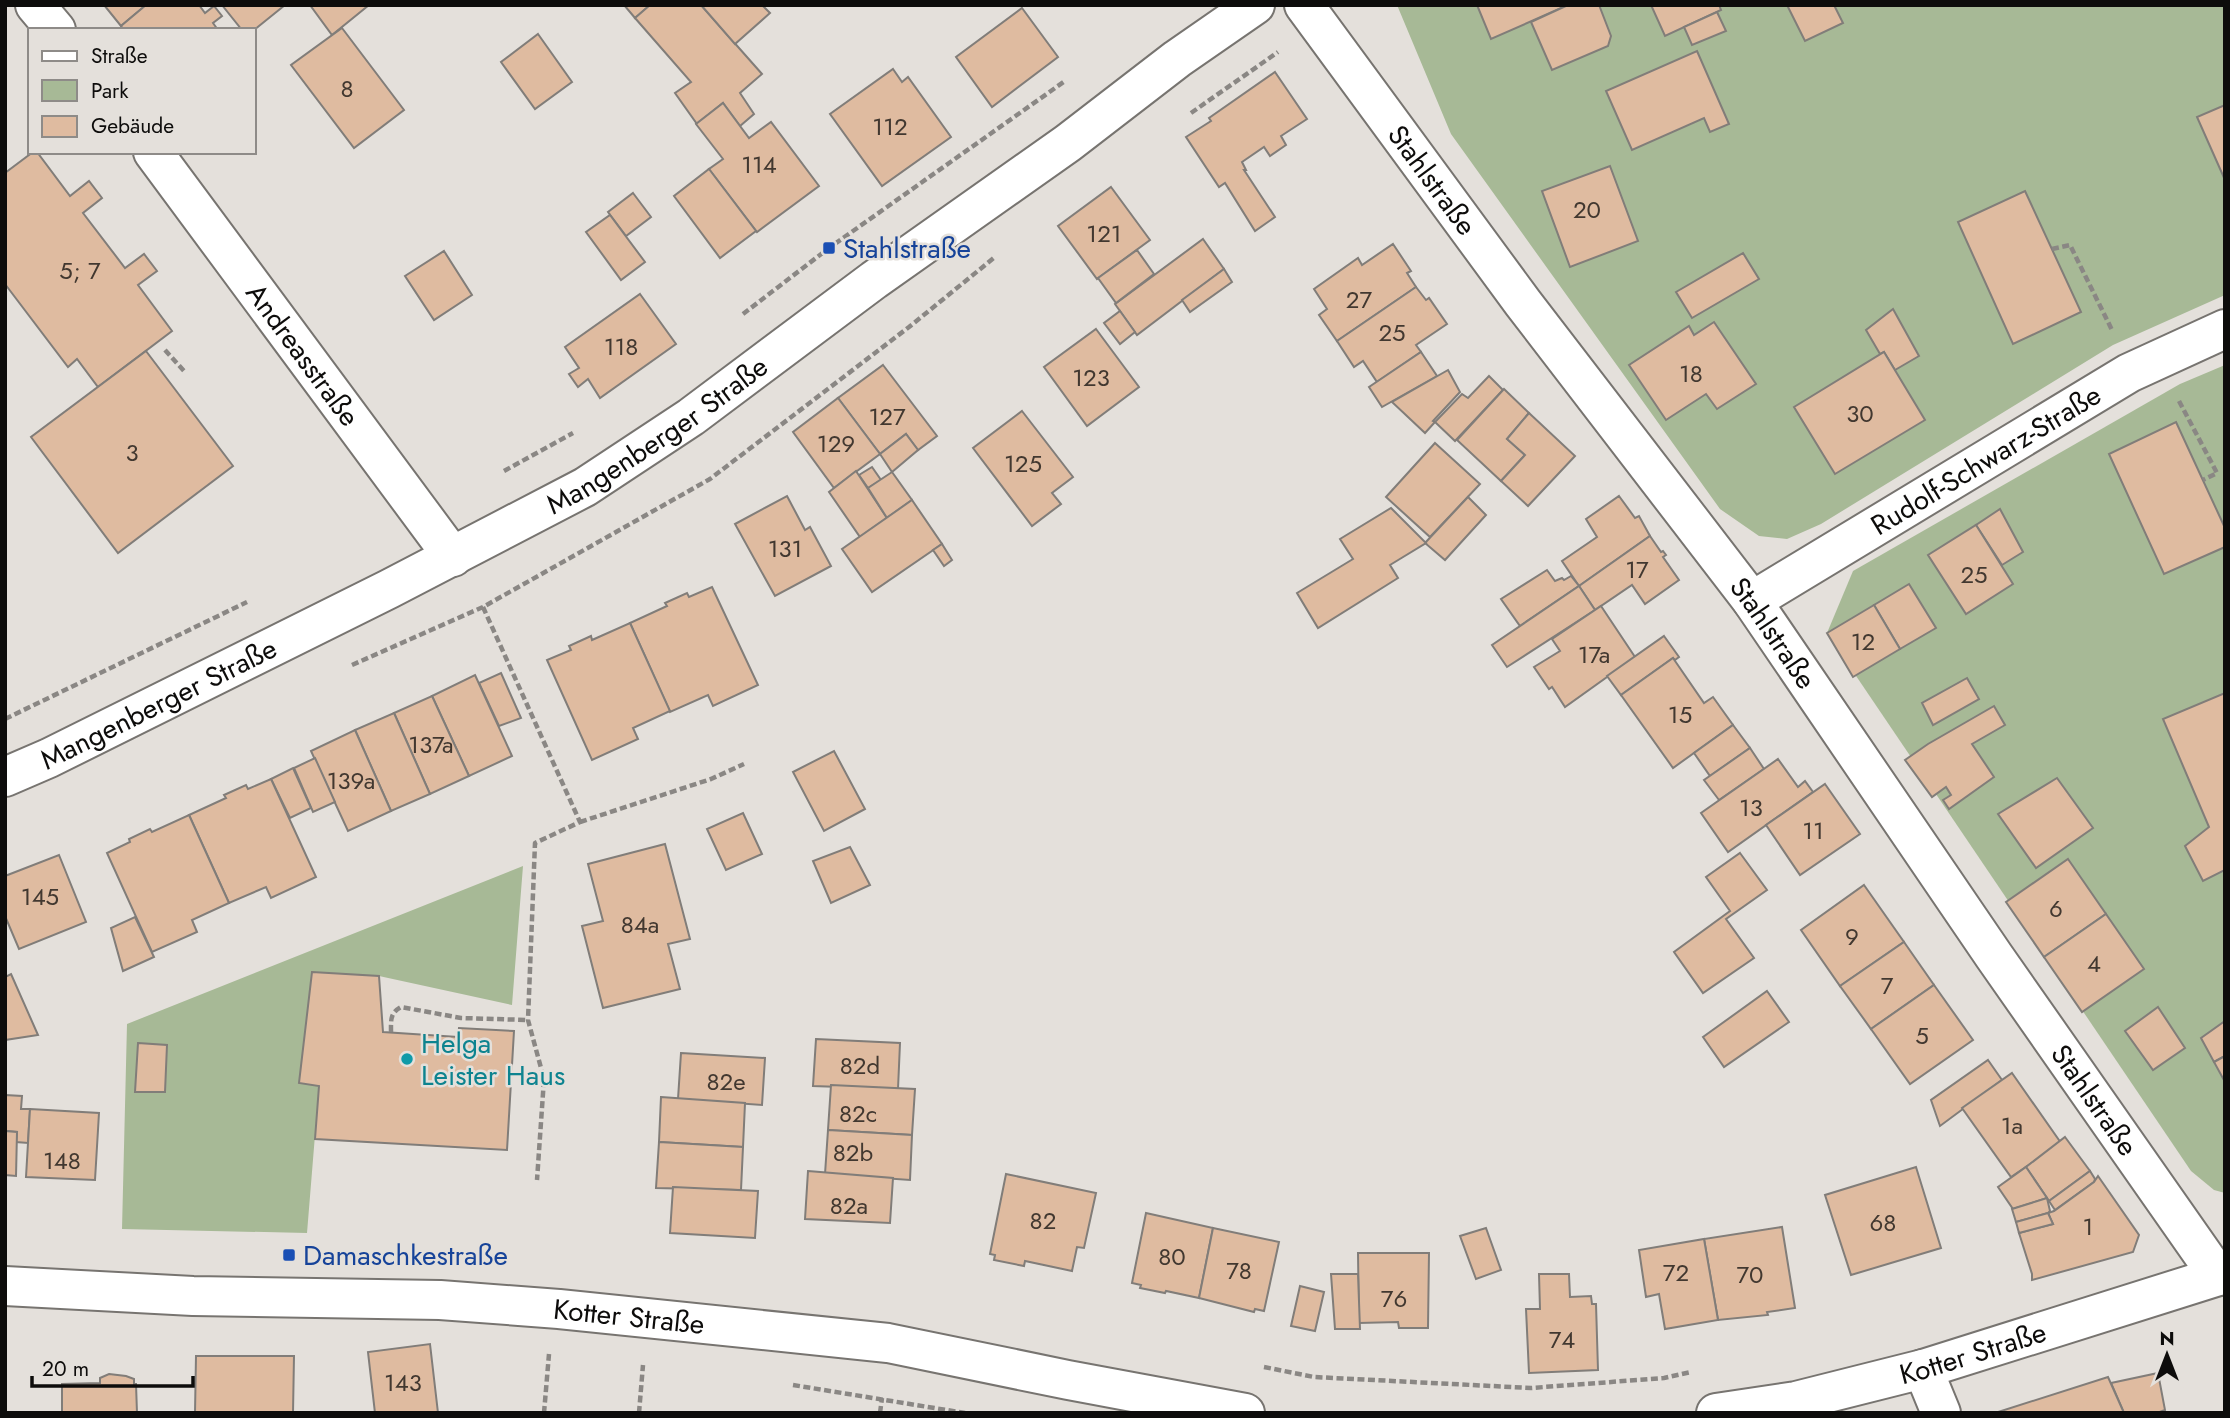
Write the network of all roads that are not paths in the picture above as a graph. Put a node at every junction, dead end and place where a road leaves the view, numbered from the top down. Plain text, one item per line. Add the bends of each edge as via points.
1 (36, 5) edge
2 (1255, 5) edge
3 (1304, 5) edge
4 (54, 28) edge
5 (154, 154) edge
6 (2225, 329) edge
7 (453, 557) junction
8 (1752, 601) junction
9 (5, 777) edge
10 (2221, 1275) edge
11 (5, 1286) edge
12 (1923, 1369) junction
13 (1245, 1413) edge
14 (1716, 1413) edge
15 (1941, 1413) edge

1 - 4 street
2 - 7 street, Mangenberger Straße via 691,417 585,487
3 - 8 street, Stahlstraße via 1523,303
5 - 7 street, Andreasstraße
6 - 8 street, Rudolf-Schwarz-Straße via 2145,365
7 - 9 street, Mangenberger Straße
8 - 10 street, Stahlstraße via 2002,967
10 - 12 street, Kotter Straße
11 - 13 street, Kotter Straße via 559,1308 888,1343
12 - 14 street, Kotter Straße via 1796,1401
12 - 15 street

